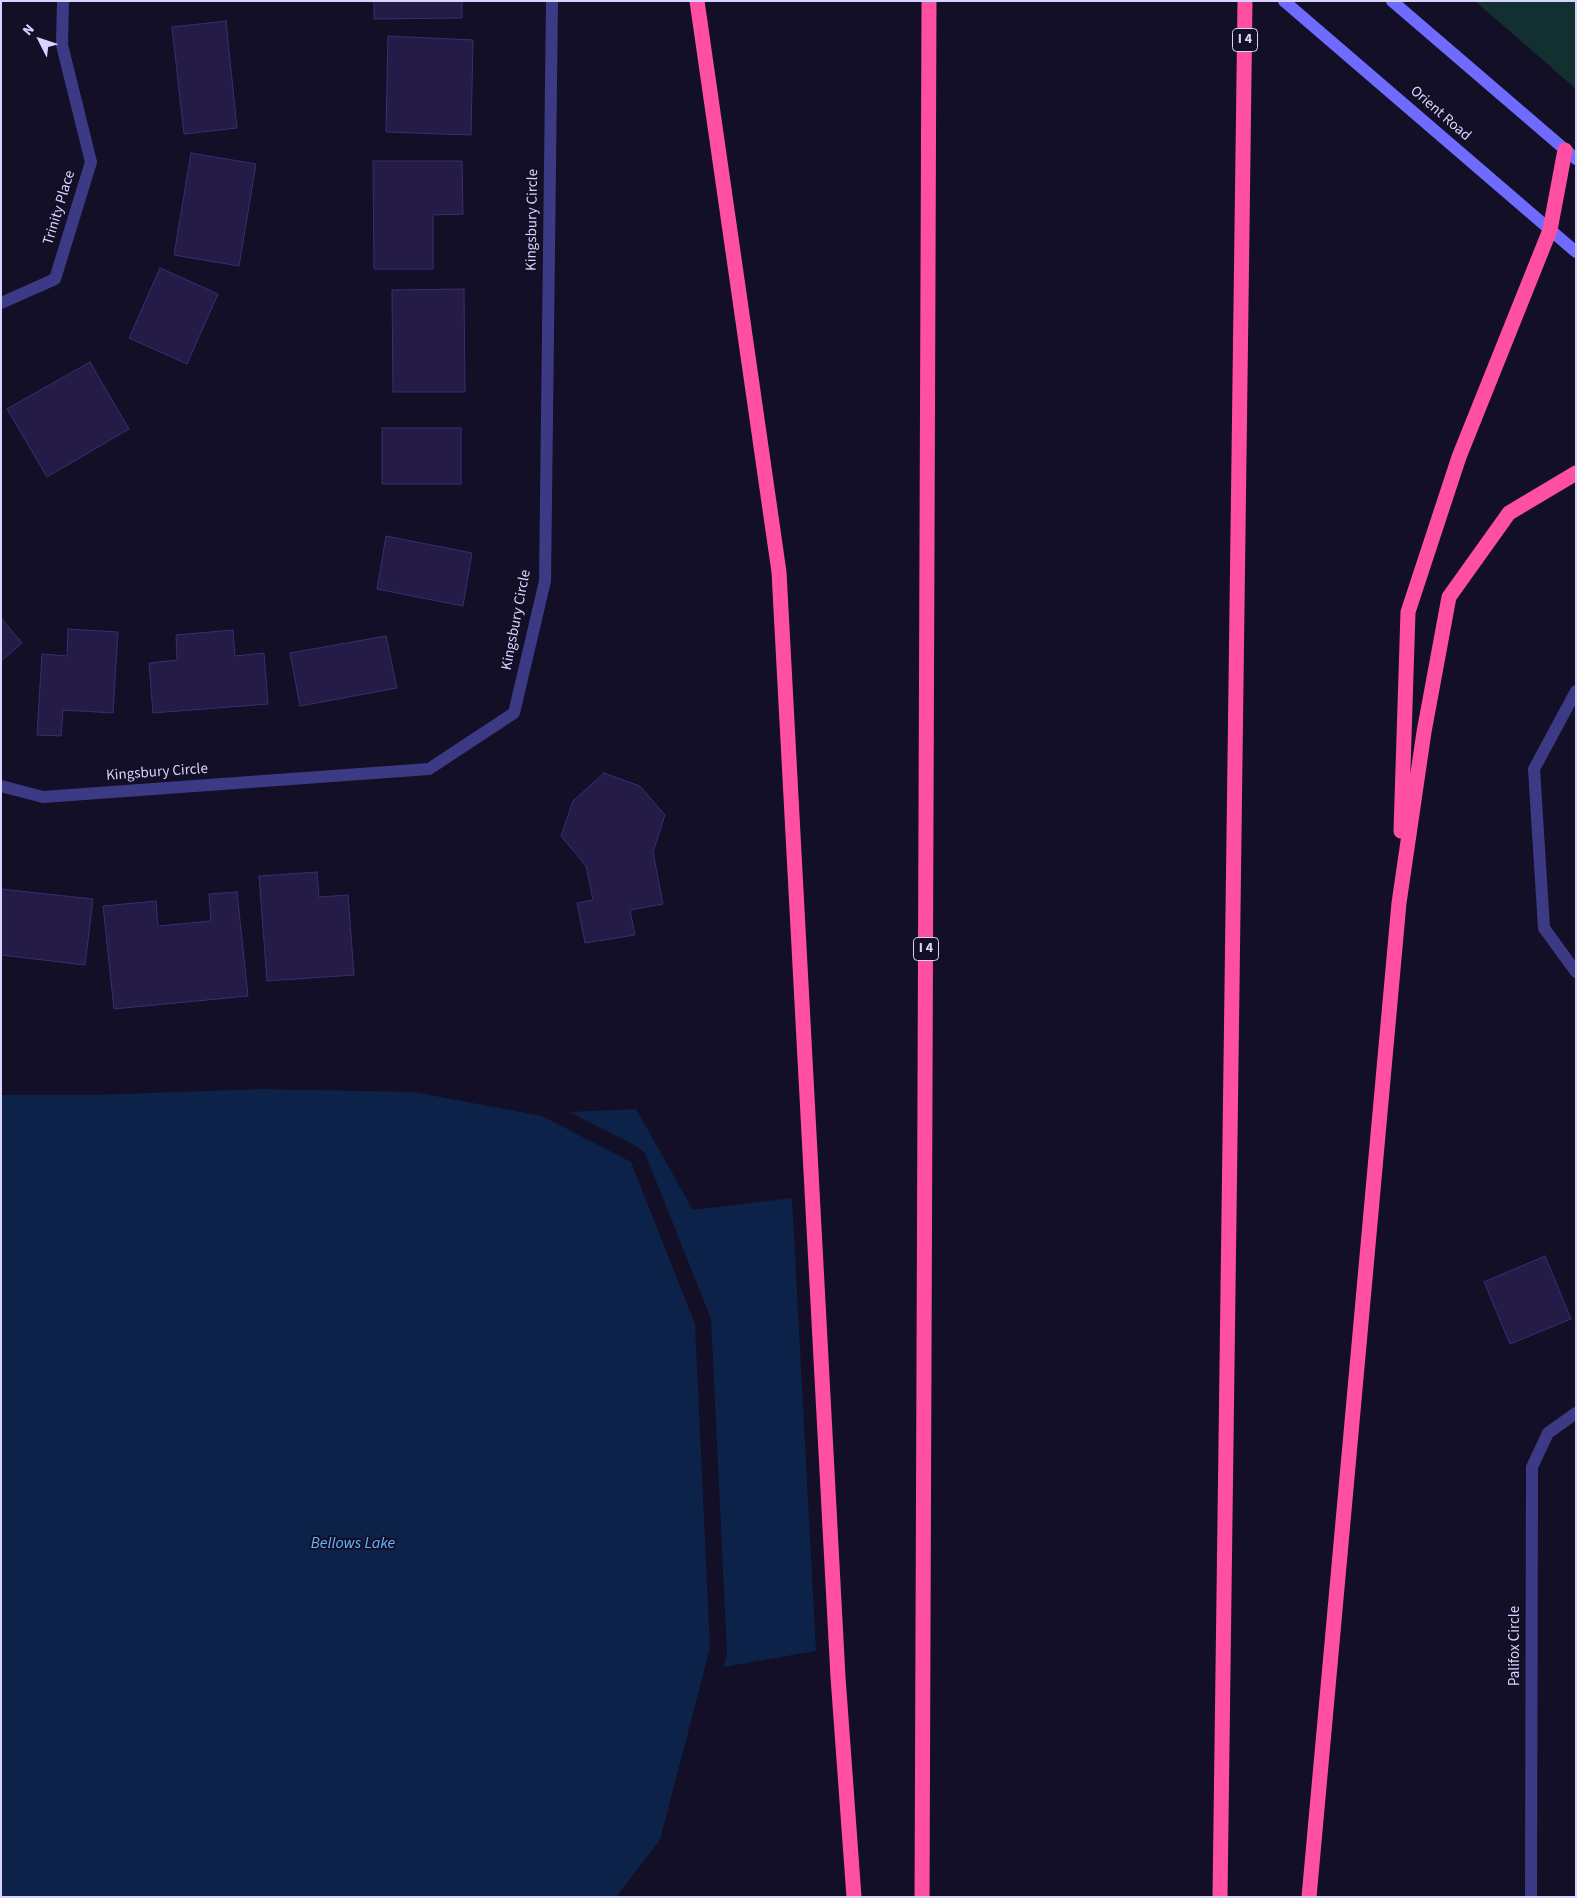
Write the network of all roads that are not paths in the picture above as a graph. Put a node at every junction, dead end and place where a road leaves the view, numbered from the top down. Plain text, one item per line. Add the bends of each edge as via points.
1 (63, 1) edge
2 (552, 1) edge
3 (697, 1) edge
4 (929, 1) edge
5 (1245, 1) edge
6 (1284, 1) edge
7 (1392, 1) edge
8 (1571, 154) edge
9 (1550, 230) junction
10 (1576, 252) edge
11 (1, 303) edge
12 (1576, 473) edge
13 (1576, 691) edge
14 (1, 786) edge
15 (1399, 902) junction
16 (1576, 972) edge
17 (1576, 1413) edge
18 (854, 1897) edge
19 (922, 1897) edge
20 (1220, 1897) edge
21 (1309, 1897) edge
22 (1532, 1897) edge

1 - 11 street, Trinity Place via 62,45 91,162 55,279
2 - 14 street, Kingsbury Circle via 545,581 514,713 429,769 43,797
3 - 18 highway via 779,572 837,1667
4 - 19 highway, I 4
5 - 20 highway, I 4
6 - 9 street, Orient Road
7 - 8 street
8 - 9 highway
9 - 10 street, Orient Road
9 - 15 highway via 1459,457 1408,612
12 - 15 highway via 1510,513 1449,597 1424,732
13 - 16 street via 1534,769 1544,928
15 - 21 highway
17 - 22 street, Palifox Circle via 1548,1433 1532,1467

